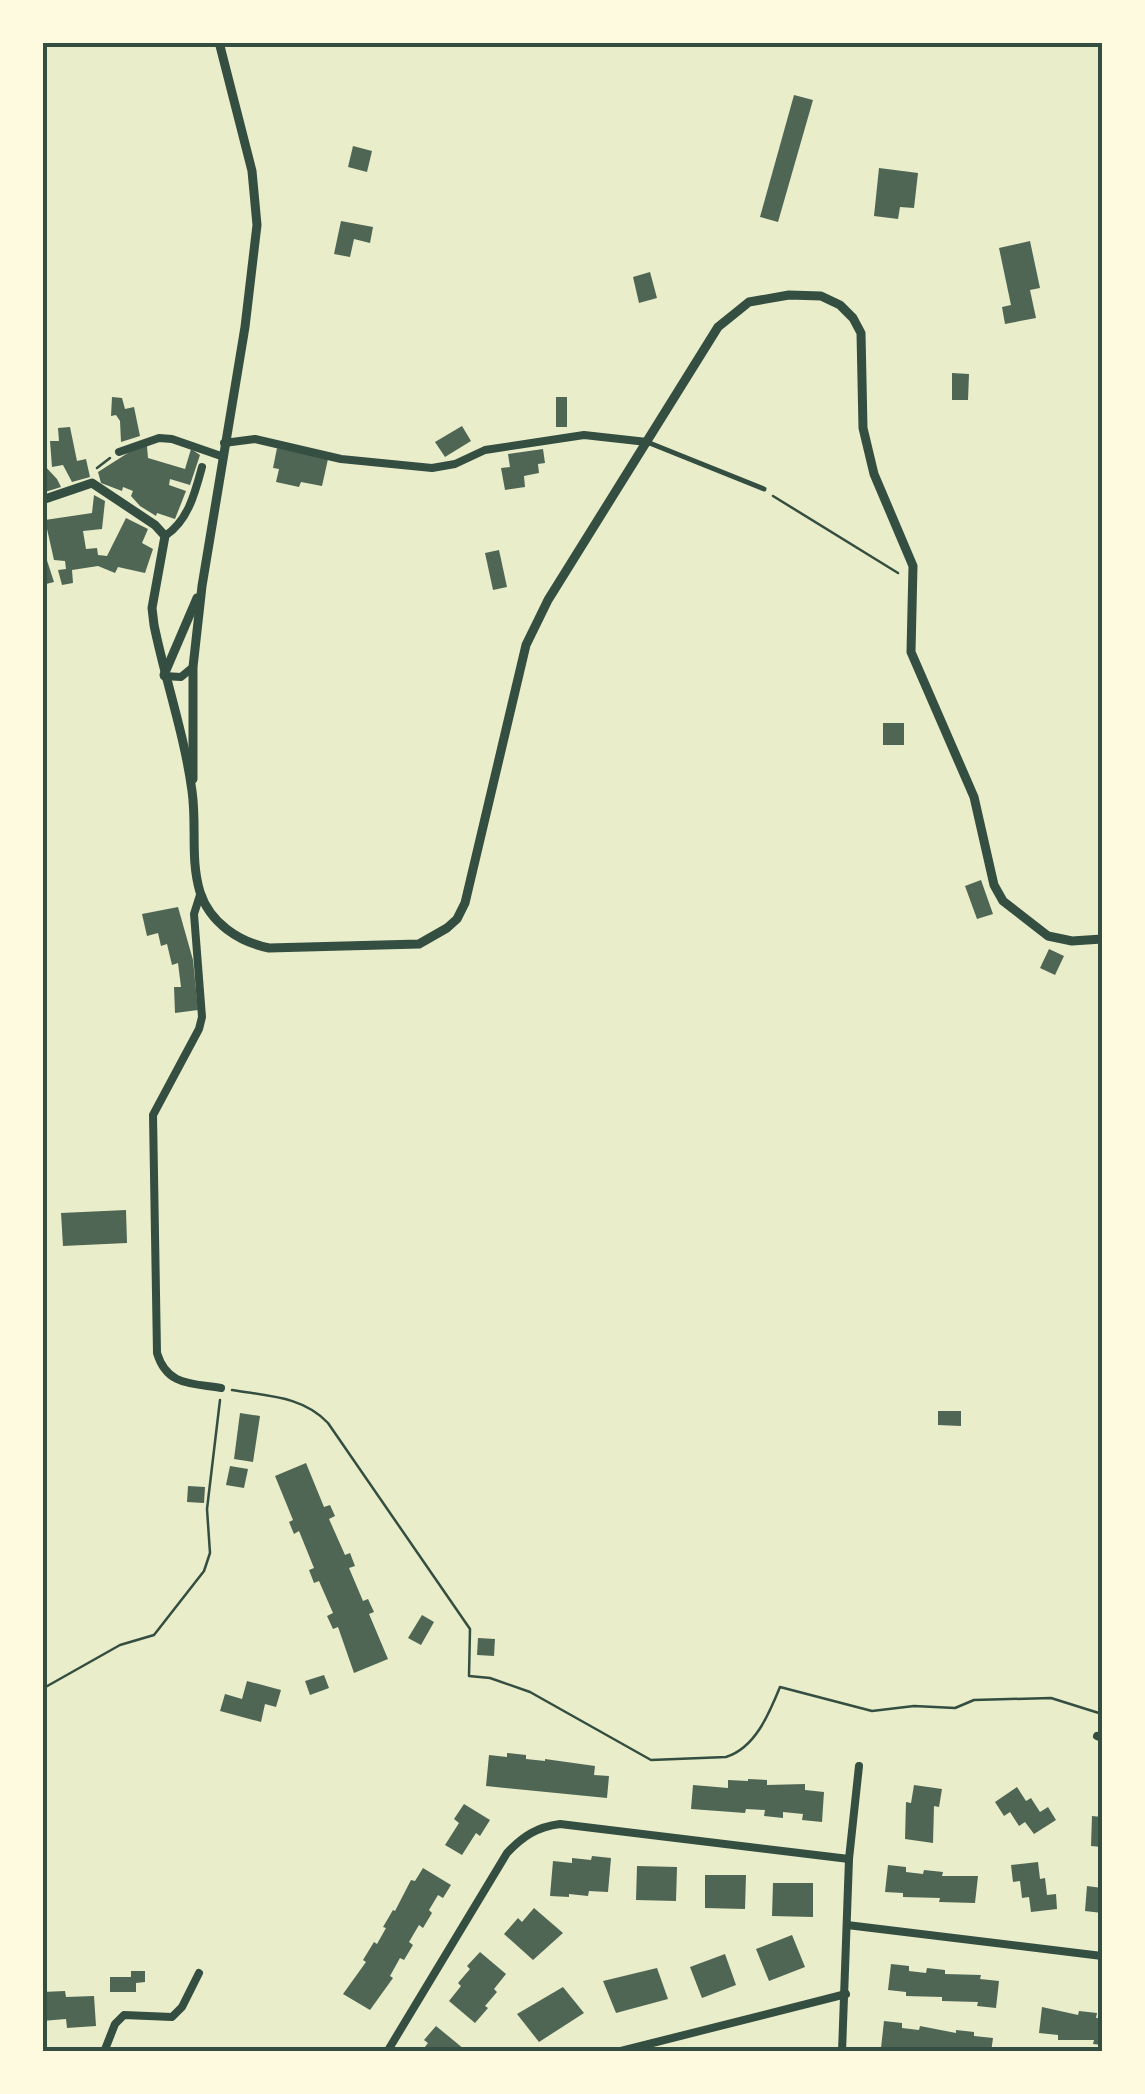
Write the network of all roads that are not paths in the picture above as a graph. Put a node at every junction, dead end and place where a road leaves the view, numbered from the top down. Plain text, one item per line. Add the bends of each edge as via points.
1 (218, 42) edge
2 (647, 442) junction
3 (224, 443) junction
4 (119, 452) road end
5 (221, 456) junction
6 (202, 467) dead end
7 (764, 490) road end
8 (42, 500) edge
9 (165, 536) junction
10 (202, 586) junction
11 (193, 667) junction
12 (164, 676) junction
13 (192, 792) junction
14 (200, 895) junction
15 (1102, 938) edge
16 (221, 1388) road end
17 (859, 1766) dead end
18 (849, 1858) junction
19 (847, 1925) junction
20 (1102, 1956) edge
21 (199, 1973) dead end
22 (846, 1994) junction
23 (104, 2052) edge
24 (388, 2052) edge
25 (617, 2052) edge
26 (842, 2052) edge

1 - 3 street via 252,171 257,224
2 - 3 street via 584,435 486,450 432,468 341,460 256,439
2 - 7 street
2 - 14 street via 526,645 457,919 419,944 269,948 232,934
2 - 15 street via 718,327 749,302 821,296 853,318 861,333 863,428 874,474 914,566 911,652 974,797 994,885 1048,936
3 - 5 street
4 - 5 street via 159,438
5 - 10 street
6 - 9 street via 180,526
8 - 9 street via 92,484
9 - 12 street via 152,608
10 - 11 street
10 - 12 street
11 - 12 street via 181,677
11 - 13 street
12 - 13 street
13 - 14 street
14 - 16 street via 194,914 202,1018 153,1115 157,1354 170,1377
17 - 18 street
18 - 19 street
18 - 24 street via 543,1826 507,1853
19 - 20 street
19 - 22 street
21 - 23 street via 172,2017 124,2014
22 - 25 street
22 - 26 street

